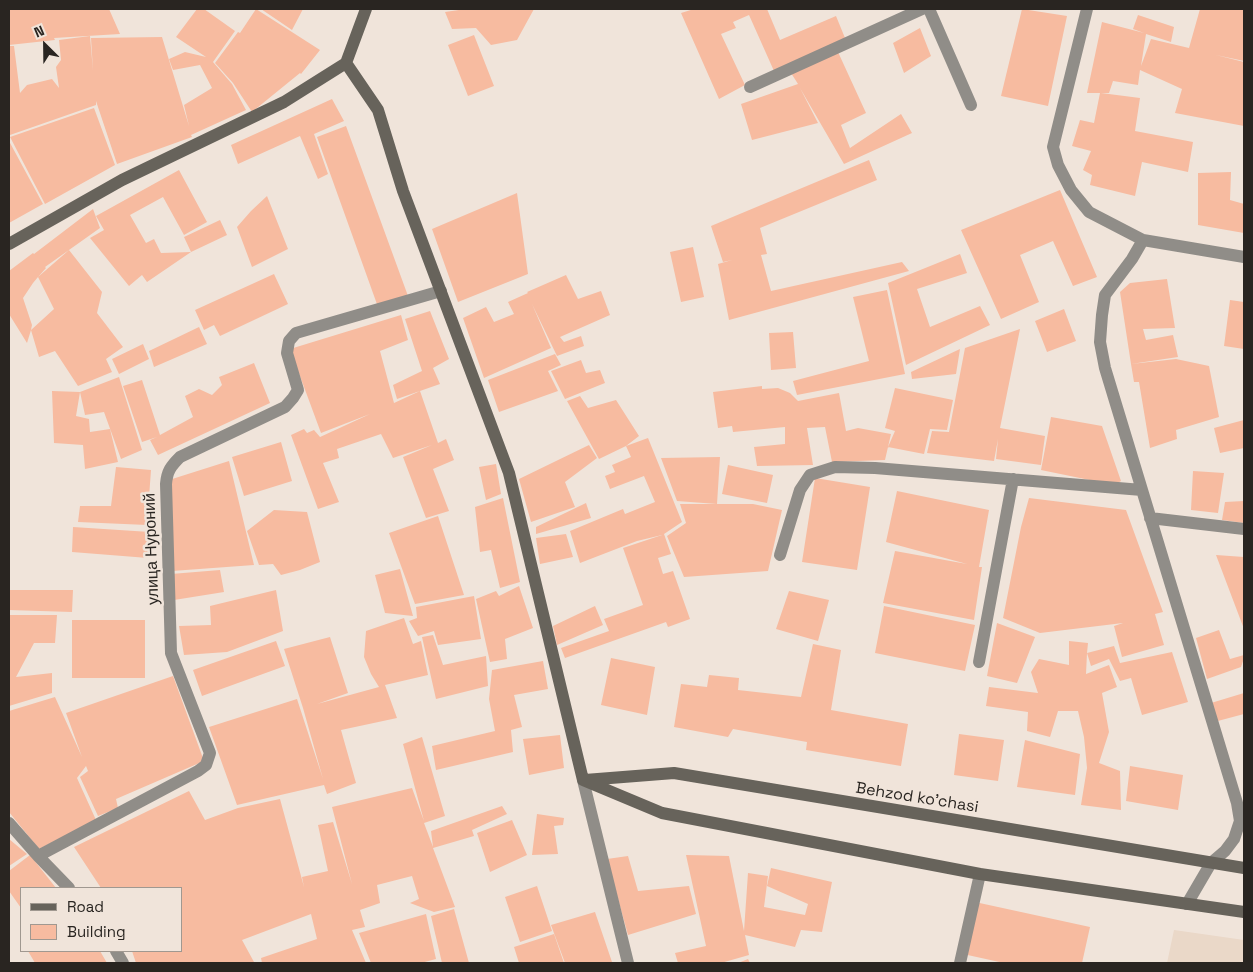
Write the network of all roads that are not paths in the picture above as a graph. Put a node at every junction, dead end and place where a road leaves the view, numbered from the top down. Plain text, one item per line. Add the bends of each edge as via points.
1 (366, 9) edge
2 (922, 9) edge
3 (930, 9) edge
4 (1087, 9) edge
5 (346, 63) junction
6 (750, 87) dead end
7 (971, 105) dead end
8 (1143, 240) junction
9 (9, 244) edge
10 (1244, 257) edge
11 (441, 291) junction
12 (1013, 479) junction
13 (1142, 490) junction
14 (1150, 518) junction
15 (1244, 529) edge
16 (780, 555) dead end
17 (979, 662) dead end
18 (583, 780) junction
19 (9, 823) edge
20 (38, 856) junction
21 (1211, 863) junction
22 (1244, 868) edge
23 (980, 874) junction
24 (67, 887) edge
25 (1187, 904) junction
26 (1244, 912) edge
27 (117, 952) edge
28 (123, 963) edge
29 (628, 963) edge
30 (960, 963) edge

1 - 5 street
2 - 6 street
3 - 7 street
4 - 8 street via 1053,147 1071,190 1088,212
5 - 9 street via 284,102 122,180
5 - 11 street via 378,110 403,191
8 - 10 street
8 - 13 street via 1105,295 1100,342 1104,368
11 - 18 street via 509,473
11 - 20 street, улица Нуроний via 296,333 289,341 287,353 298,390 293,398 285,406 180,457 173,465 166,484 171,652 210,753 206,765
12 - 13 street
12 - 16 street via 834,467 810,475 800,490
12 - 17 street
13 - 14 street
14 - 15 street
14 - 21 street via 1237,804 1240,821 1234,839
18 - 21 street, Behzod ko'chasi via 674,774
18 - 23 street via 662,813
18 - 29 street
19 - 20 street
20 - 24 street
21 - 22 street, Behzod ko'chasi
21 - 25 street
23 - 25 street
23 - 30 street
25 - 26 street
27 - 28 street

